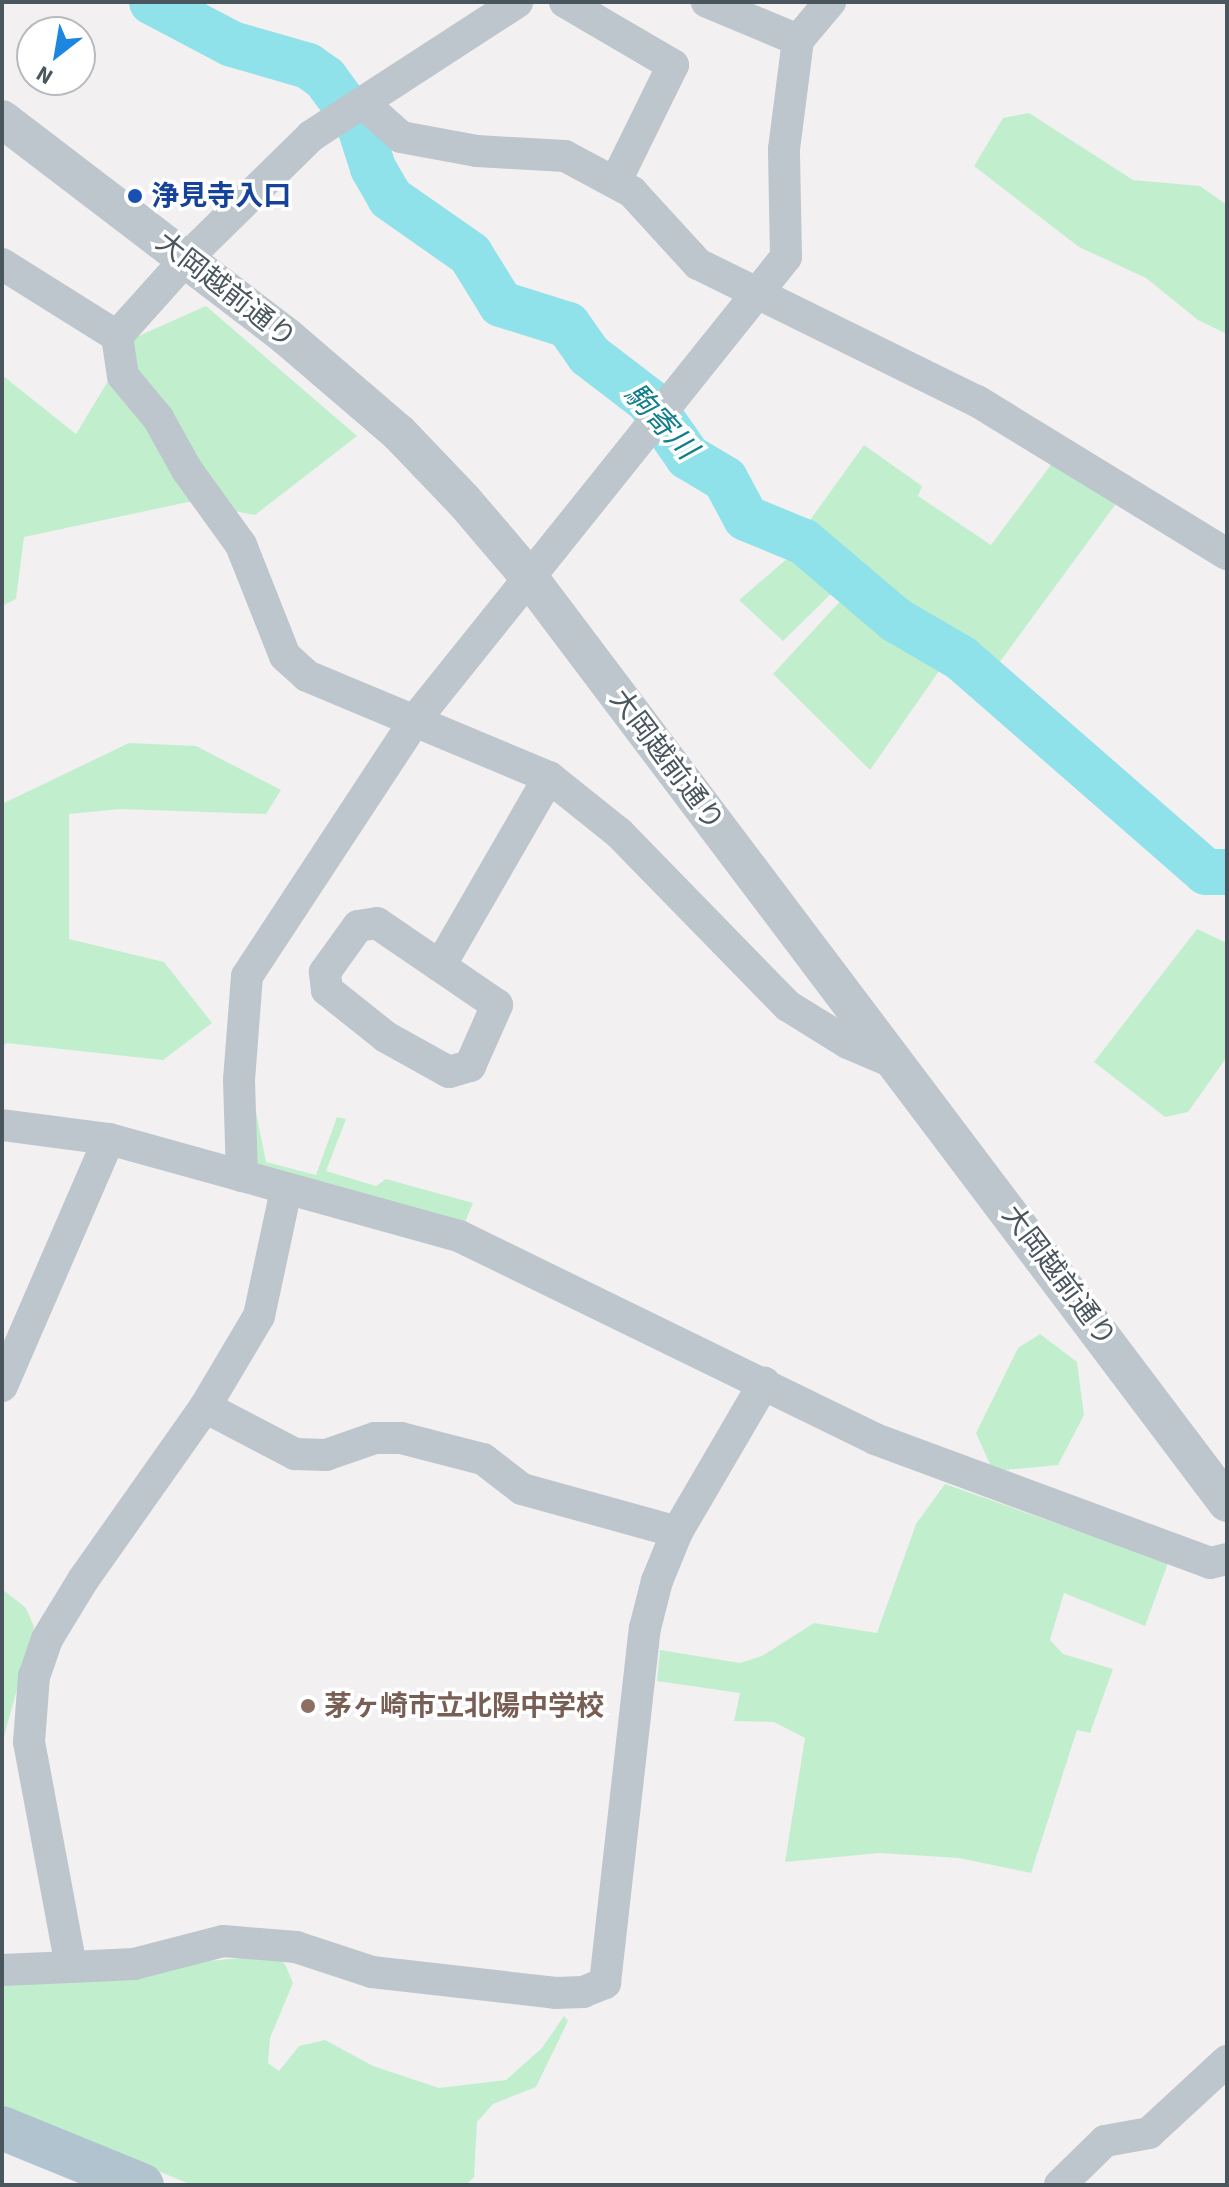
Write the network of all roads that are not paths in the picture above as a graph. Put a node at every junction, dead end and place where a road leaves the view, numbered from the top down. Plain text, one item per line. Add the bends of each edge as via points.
1 (517, 2) edge
2 (565, 2) edge
3 (707, 2) edge
4 (830, 2) edge
5 (798, 40) junction
6 (354, 108) junction
7 (2, 119) edge
8 (615, 183) junction
9 (186, 259) junction
10 (2, 264) edge
11 (762, 292) junction
12 (117, 336) junction
13 (1227, 554) edge
14 (528, 576) junction
15 (415, 720) junction
16 (549, 777) junction
17 (440, 966) junction
18 (899, 1065) junction
19 (5, 1131) edge
20 (109, 1139) junction
21 (242, 1176) junction
22 (286, 1190) junction
23 (6, 1367) edge
24 (764, 1383) junction
25 (205, 1407) junction
26 (1227, 1503) edge
27 (677, 1532) junction
28 (1227, 1559) edge
29 (71, 1967) junction
30 (2, 1970) edge
31 (1227, 2061) edge
32 (2, 2128) edge
33 (142, 2185) edge
34 (1060, 2185) edge

1 - 6 street
2 - 8 street via 673,65
3 - 5 street
4 - 5 street
5 - 11 street via 784,149 786,257
6 - 8 street via 401,137 477,151 565,156
6 - 9 street via 274,168
7 - 9 street, 大岡越前通り
8 - 11 street via 632,192 698,264
9 - 12 street
9 - 14 street, 大岡越前通り via 399,433
10 - 12 street
11 - 13 street via 977,401
11 - 14 street
12 - 15 street via 123,376 158,418 187,470 241,545 285,656 307,676 390,715
14 - 15 street
14 - 18 street, 大岡越前通り
15 - 16 street
15 - 21 street via 247,976 239,1080
16 - 17 street
16 - 18 street via 619,833 788,1006 848,1043
17 - 17 street via 377,923 358,926 325,972 327,990 386,1037 449,1072 470,1066 497,1005
18 - 26 street, 大岡越前通り
19 - 20 street
20 - 21 street
20 - 23 street
21 - 22 street
22 - 24 street via 459,1236
22 - 25 street via 259,1316
24 - 27 street
24 - 28 street via 937,1465 1210,1563
25 - 27 street via 295,1454 326,1455 375,1438 401,1438 483,1459 522,1489
25 - 29 street via 83,1580 47,1639 34,1676 29,1742
27 - 29 street via 645,1628 605,1983 583,1992 556,1993 372,1972 296,1947 223,1941 134,1964
29 - 30 street
31 - 34 street via 1149,2133 1105,2141
32 - 33 main road

